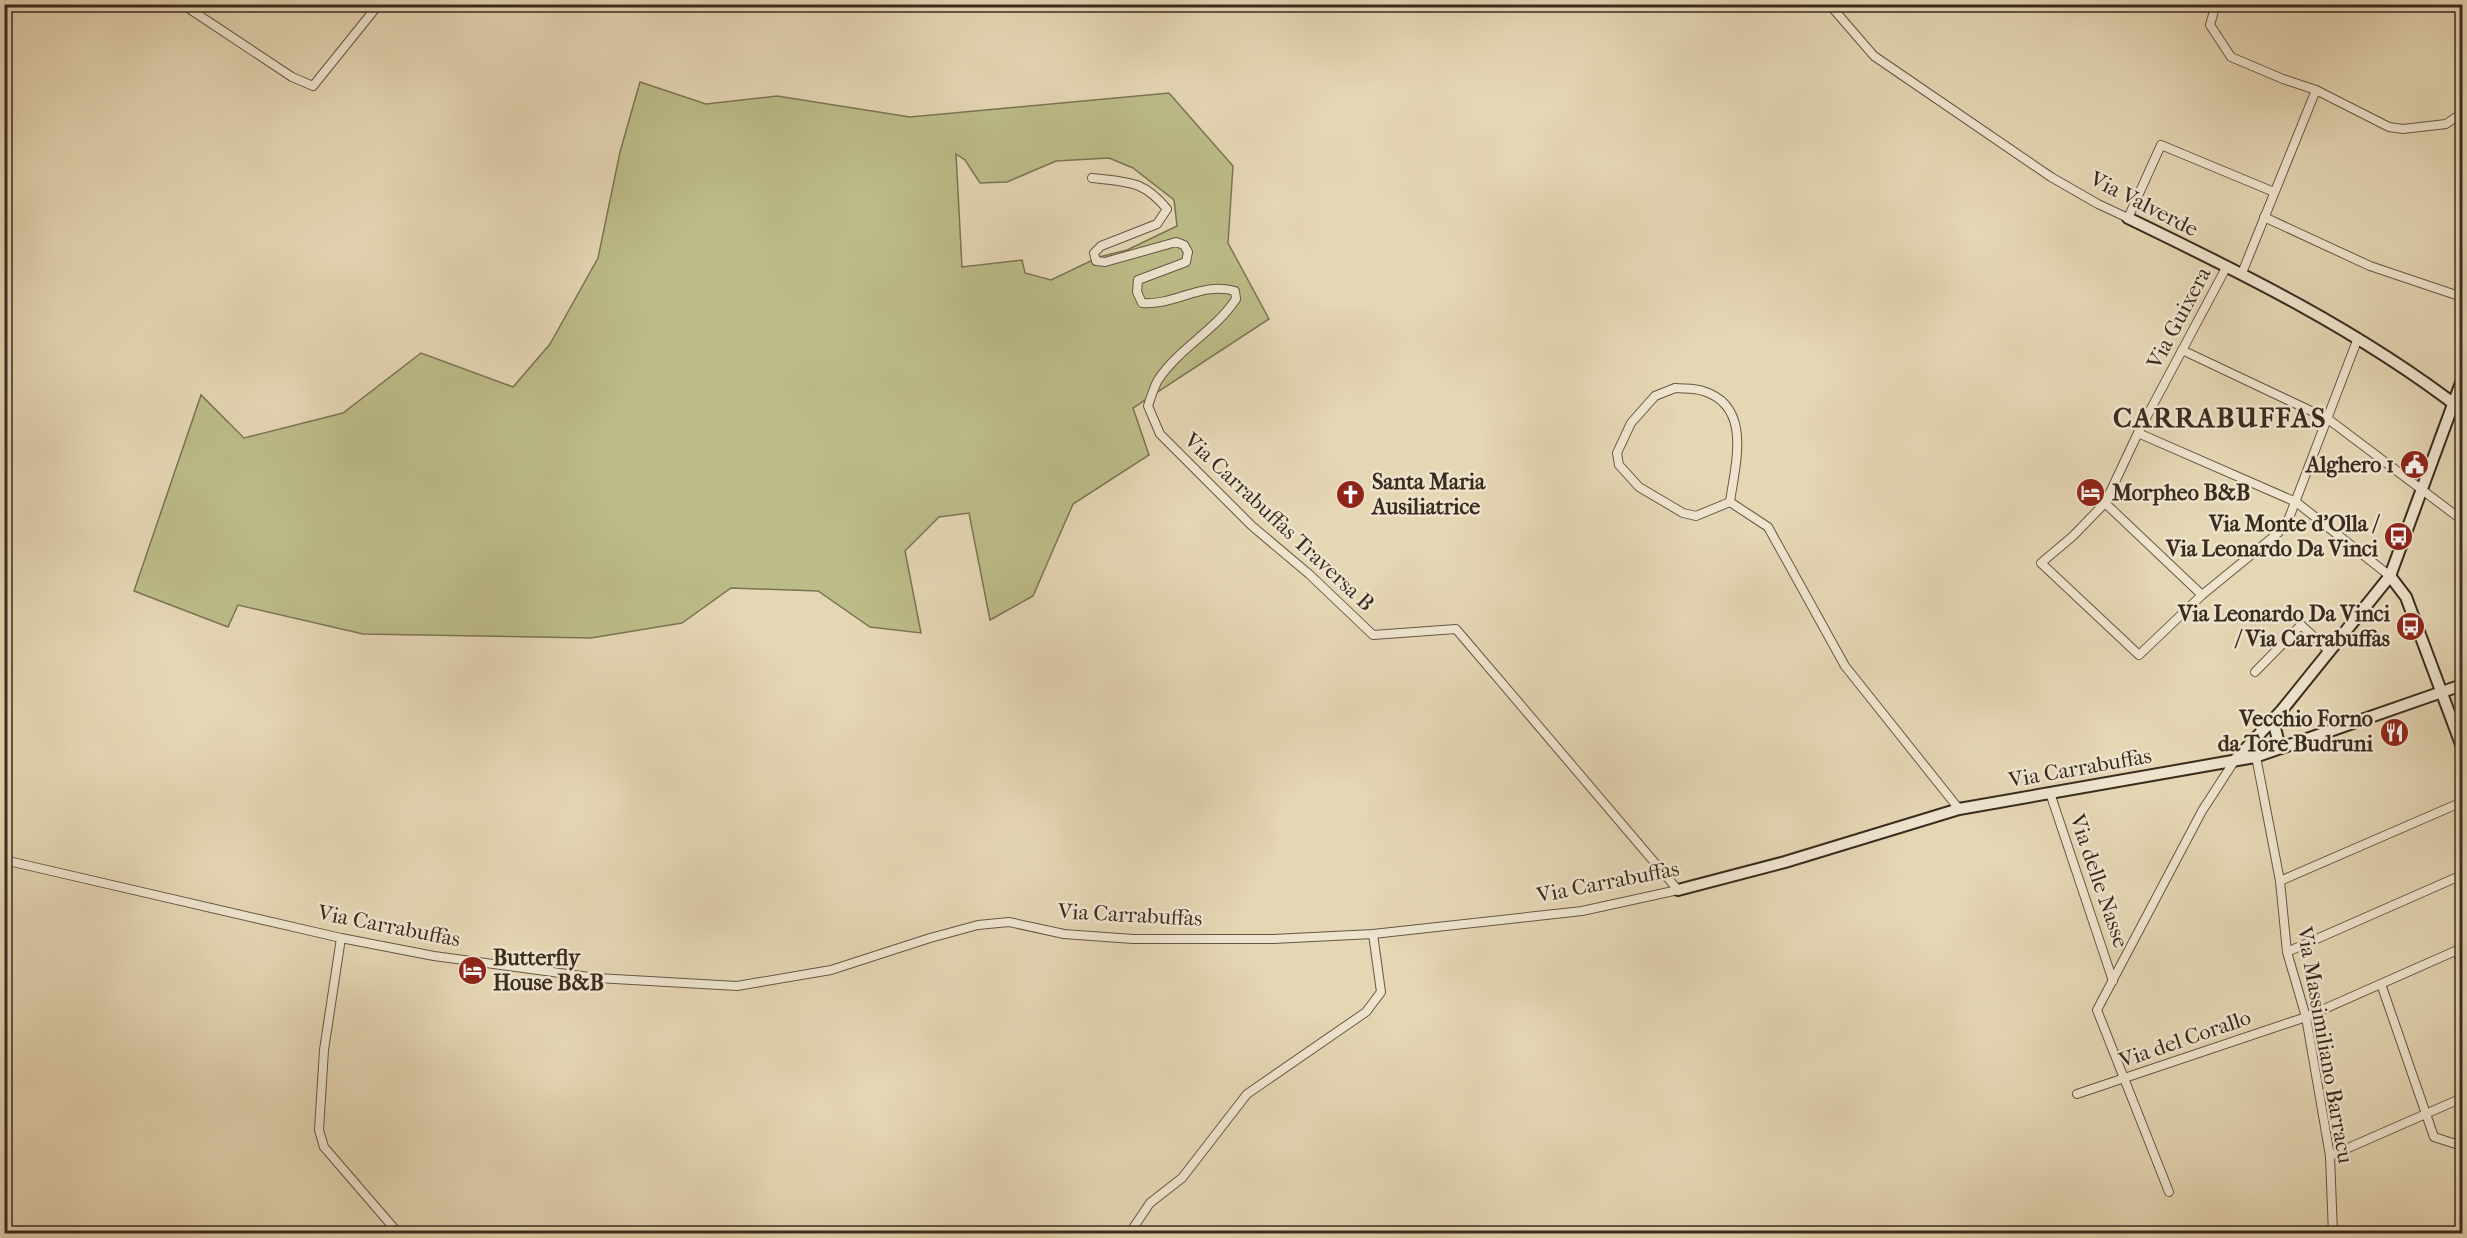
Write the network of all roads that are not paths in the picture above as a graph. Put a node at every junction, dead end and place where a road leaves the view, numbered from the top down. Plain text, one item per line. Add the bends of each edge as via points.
1 (182, 4) edge
2 (379, 4) edge
3 (1829, 4) edge
4 (2216, 4) edge
5 (2316, 90) junction
6 (2463, 113) edge
7 (1092, 178) dead end
8 (2274, 192) junction
9 (2264, 217) junction
10 (2127, 218) junction
11 (2227, 266) junction
12 (2242, 273) junction
13 (2463, 297) edge
14 (2358, 338) junction
15 (2182, 350) junction
16 (2463, 380) edge
17 (2458, 407) edge
18 (2328, 419) junction
19 (2138, 433) junction
20 (2423, 489) junction
21 (1730, 502) junction
22 (2105, 502) junction
23 (2295, 502) junction
24 (2463, 520) edge
25 (2390, 576) junction
26 (2202, 595) junction
27 (2331, 652) junction
28 (2255, 672) dead end
29 (2463, 686) edge
30 (2442, 693) junction
31 (2274, 720) junction
32 (2253, 741) junction
33 (2463, 747) edge
34 (2280, 748) junction
35 (2255, 757) junction
36 (2235, 760) junction
37 (2050, 793) junction
38 (2463, 802) edge
39 (1959, 809) junction
40 (4, 860) edge
41 (2463, 875) edge
42 (2280, 881) junction
43 (1678, 890) junction
44 (1373, 934) junction
45 (341, 938) junction
46 (2460, 950) edge
47 (2287, 952) junction
48 (2463, 966) edge
49 (2114, 981) junction
50 (2381, 984) junction
51 (2306, 1017) junction
52 (2124, 1079) junction
53 (2077, 1095) dead end
54 (2463, 1098) edge
55 (2426, 1113) junction
56 (2463, 1146) edge
57 (2330, 1156) junction
58 (2169, 1192) dead end
59 (399, 1233) edge
60 (1129, 1233) edge
61 (2333, 1233) edge

1 - 2 street via 292,77 313,86
3 - 10 street, Via Valverde via 1874,56 2051,177
4 - 5 street via 2210,25 2231,57
5 - 6 street via 2389,127 2446,124
5 - 8 street
7 - 43 street, Via Carrabuffas Traversa B via 1132,182 1153,192 1167,209 1157,224 1101,246 1094,253 1096,261 1105,262 1176,242 1188,252 1186,262 1138,280 1137,292 1142,303 1154,304 1211,288 1235,291 1236,299 1226,315 1170,364 1157,382 1149,406 1160,434 1252,526 1373,635 1456,629
8 - 9 street
8 - 10 street via 2161,145
9 - 12 street
9 - 13 street via 2370,266
10 - 11 street, Via Valverde
11 - 12 street, Via Valverde
11 - 15 street, Via Guixera
12 - 14 street, Via Valverde
14 - 17 street, Via Valverde
14 - 18 street
15 - 18 street
15 - 19 street, Via Guixera
16 - 17 street
17 - 20 street
18 - 20 street
18 - 23 street
19 - 22 street, Via Guixera
19 - 23 street
20 - 24 street
20 - 25 street
21 - 21 street via 1739,448 1732,415 1722,400 1703,390 1675,388 1655,396 1622,440 1617,453 1619,465 1639,487 1683,513 1696,516
21 - 39 street via 1768,527 1845,666
22 - 26 street
22 - 26 street, Via Guixera via 2042,563 2139,655
23 - 25 street
23 - 26 street via 2278,533
25 - 27 street
25 - 30 street via 2406,597
27 - 28 street via 2301,625
27 - 31 street
29 - 30 street
30 - 33 street
30 - 34 street
31 - 32 street
31 - 34 street
32 - 35 street, Via Massimiliano Barracu
32 - 36 street
34 - 35 street, Via Carrabuffas
35 - 36 street, Via Carrabuffas
35 - 42 street, Via Massimiliano Barracu
36 - 37 street, Via Carrabuffas
36 - 49 street via 2202,811
37 - 39 street, Via Carrabuffas
37 - 49 street, Via delle Nasse
38 - 42 street
39 - 43 street, Via Carrabuffas
40 - 45 street, Via Carrabuffas
41 - 47 street
42 - 47 street, Via Massimiliano Barracu
43 - 44 street, Via Carrabuffas via 1582,911
44 - 45 street, Via Carrabuffas via 1133,939 1064,933 1009,922 978,925 831,970 737,986 555,974
44 - 60 street via 1382,992 1366,1012 1247,1094 1182,1178 1150,1203
45 - 59 street via 324,1050 319,1130 324,1147
46 - 48 street
46 - 50 street, Via del Corallo
47 - 51 street, Via Massimiliano Barracu
49 - 52 street via 2097,1010
50 - 51 street, Via del Corallo
50 - 55 street
51 - 52 street, Via del Corallo
51 - 57 street, Via Massimiliano Barracu
52 - 53 street, Via del Corallo
52 - 58 street
54 - 55 street
55 - 56 street via 2434,1137
55 - 57 street
57 - 61 street, Via Massimiliano Barracu

